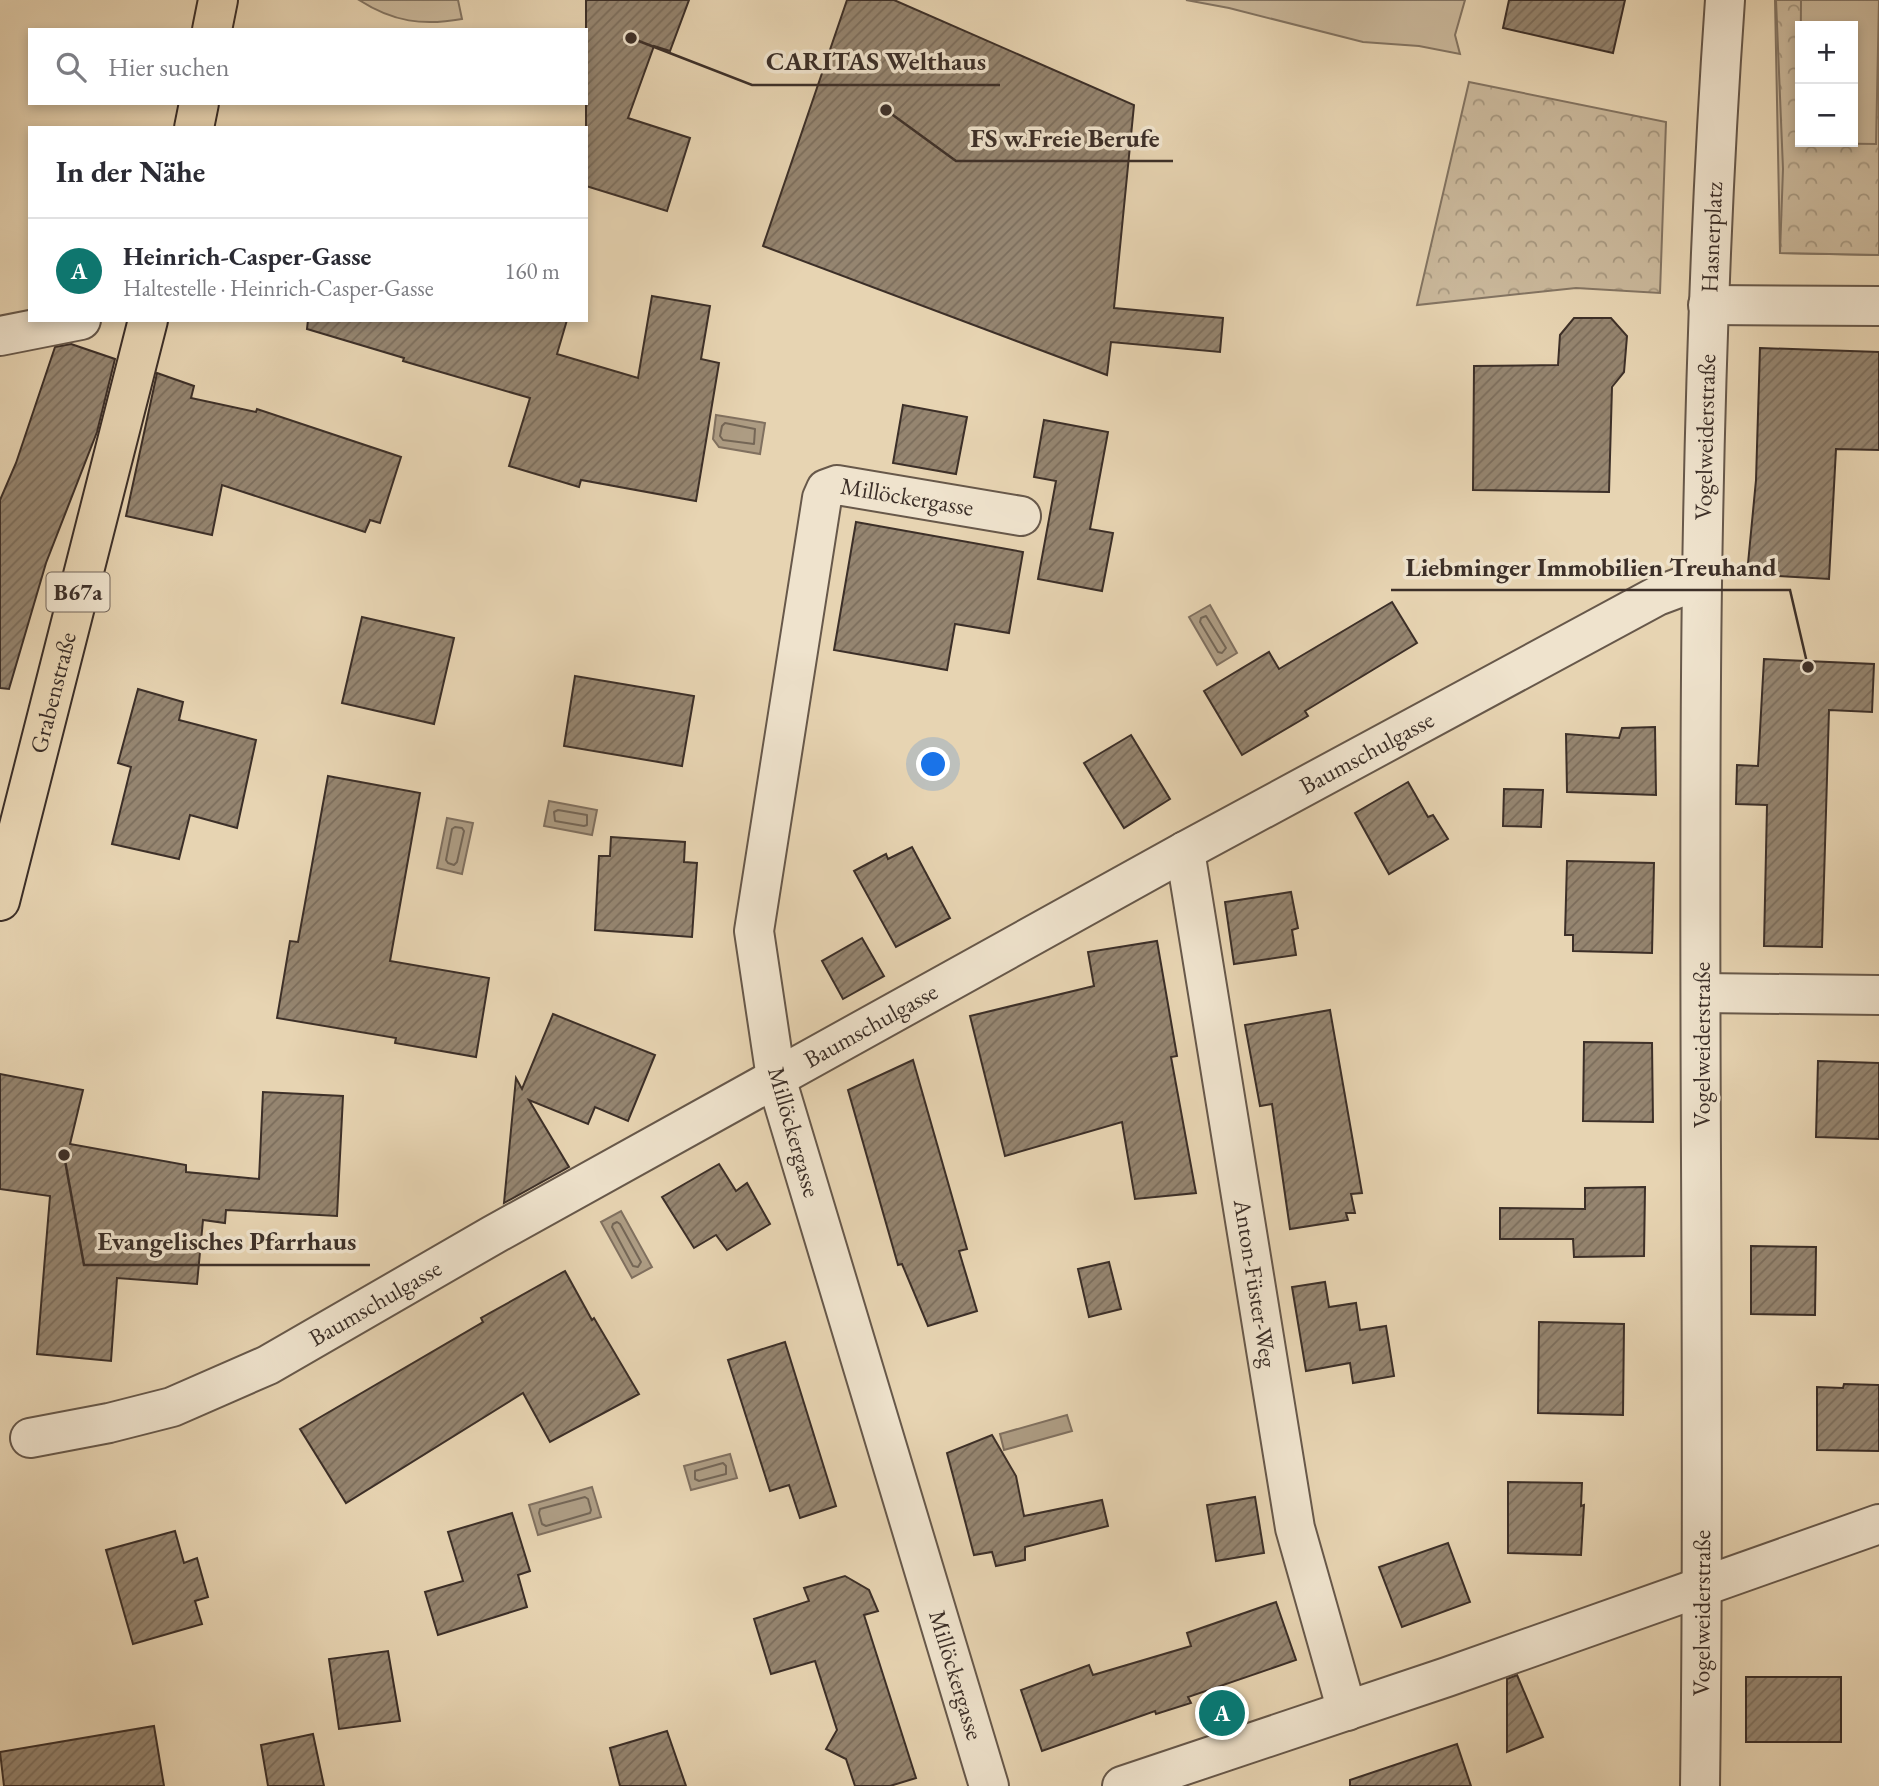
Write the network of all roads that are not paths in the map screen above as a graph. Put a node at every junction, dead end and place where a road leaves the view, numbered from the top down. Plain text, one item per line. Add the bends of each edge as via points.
1 (218, 0) edge
2 (1725, 0) edge
3 (212, 28) edge
4 (199, 105) edge
5 (194, 126) edge
6 (1708, 305) junction
7 (1879, 306) edge
8 (71, 322) edge
9 (147, 322) edge
10 (0, 336) edge
11 (1021, 516) dead end
12 (1700, 580) junction
13 (1185, 851) junction
14 (4, 865) edge
15 (0, 901) edge
16 (1702, 993) junction
17 (1879, 995) edge
18 (776, 1078) junction
19 (30, 1438) dead end
20 (1879, 1524) edge
21 (1703, 1585) junction
22 (1347, 1711) junction
23 (989, 1786) edge
24 (1122, 1786) edge
25 (1700, 1786) edge

1 - 3 main road
2 - 6 street, Hasnerplatz
4 - 5 main road
6 - 7 street, Hasnerplatz
6 - 12 street, Vogelweiderstraße
8 - 10 street
9 - 14 main road, Grabenstraße / B67a
11 - 18 street, Millöckergasse via 837,485 826,489 822,498 754,931
12 - 13 street, Baumschulgasse via 1657,596
12 - 16 street, Vogelweiderstraße
13 - 18 street, Baumschulgasse
13 - 22 street, Anton-Füster-Weg via 1295,1528
14 - 15 main road, Grabenstraße / B67a
16 - 17 street
16 - 21 street, Vogelweiderstraße
18 - 19 street, Baumschulgasse via 268,1365 172,1406
18 - 23 street, Millöckergasse
20 - 21 street
21 - 22 street
21 - 25 street, Vogelweiderstraße
22 - 24 street

